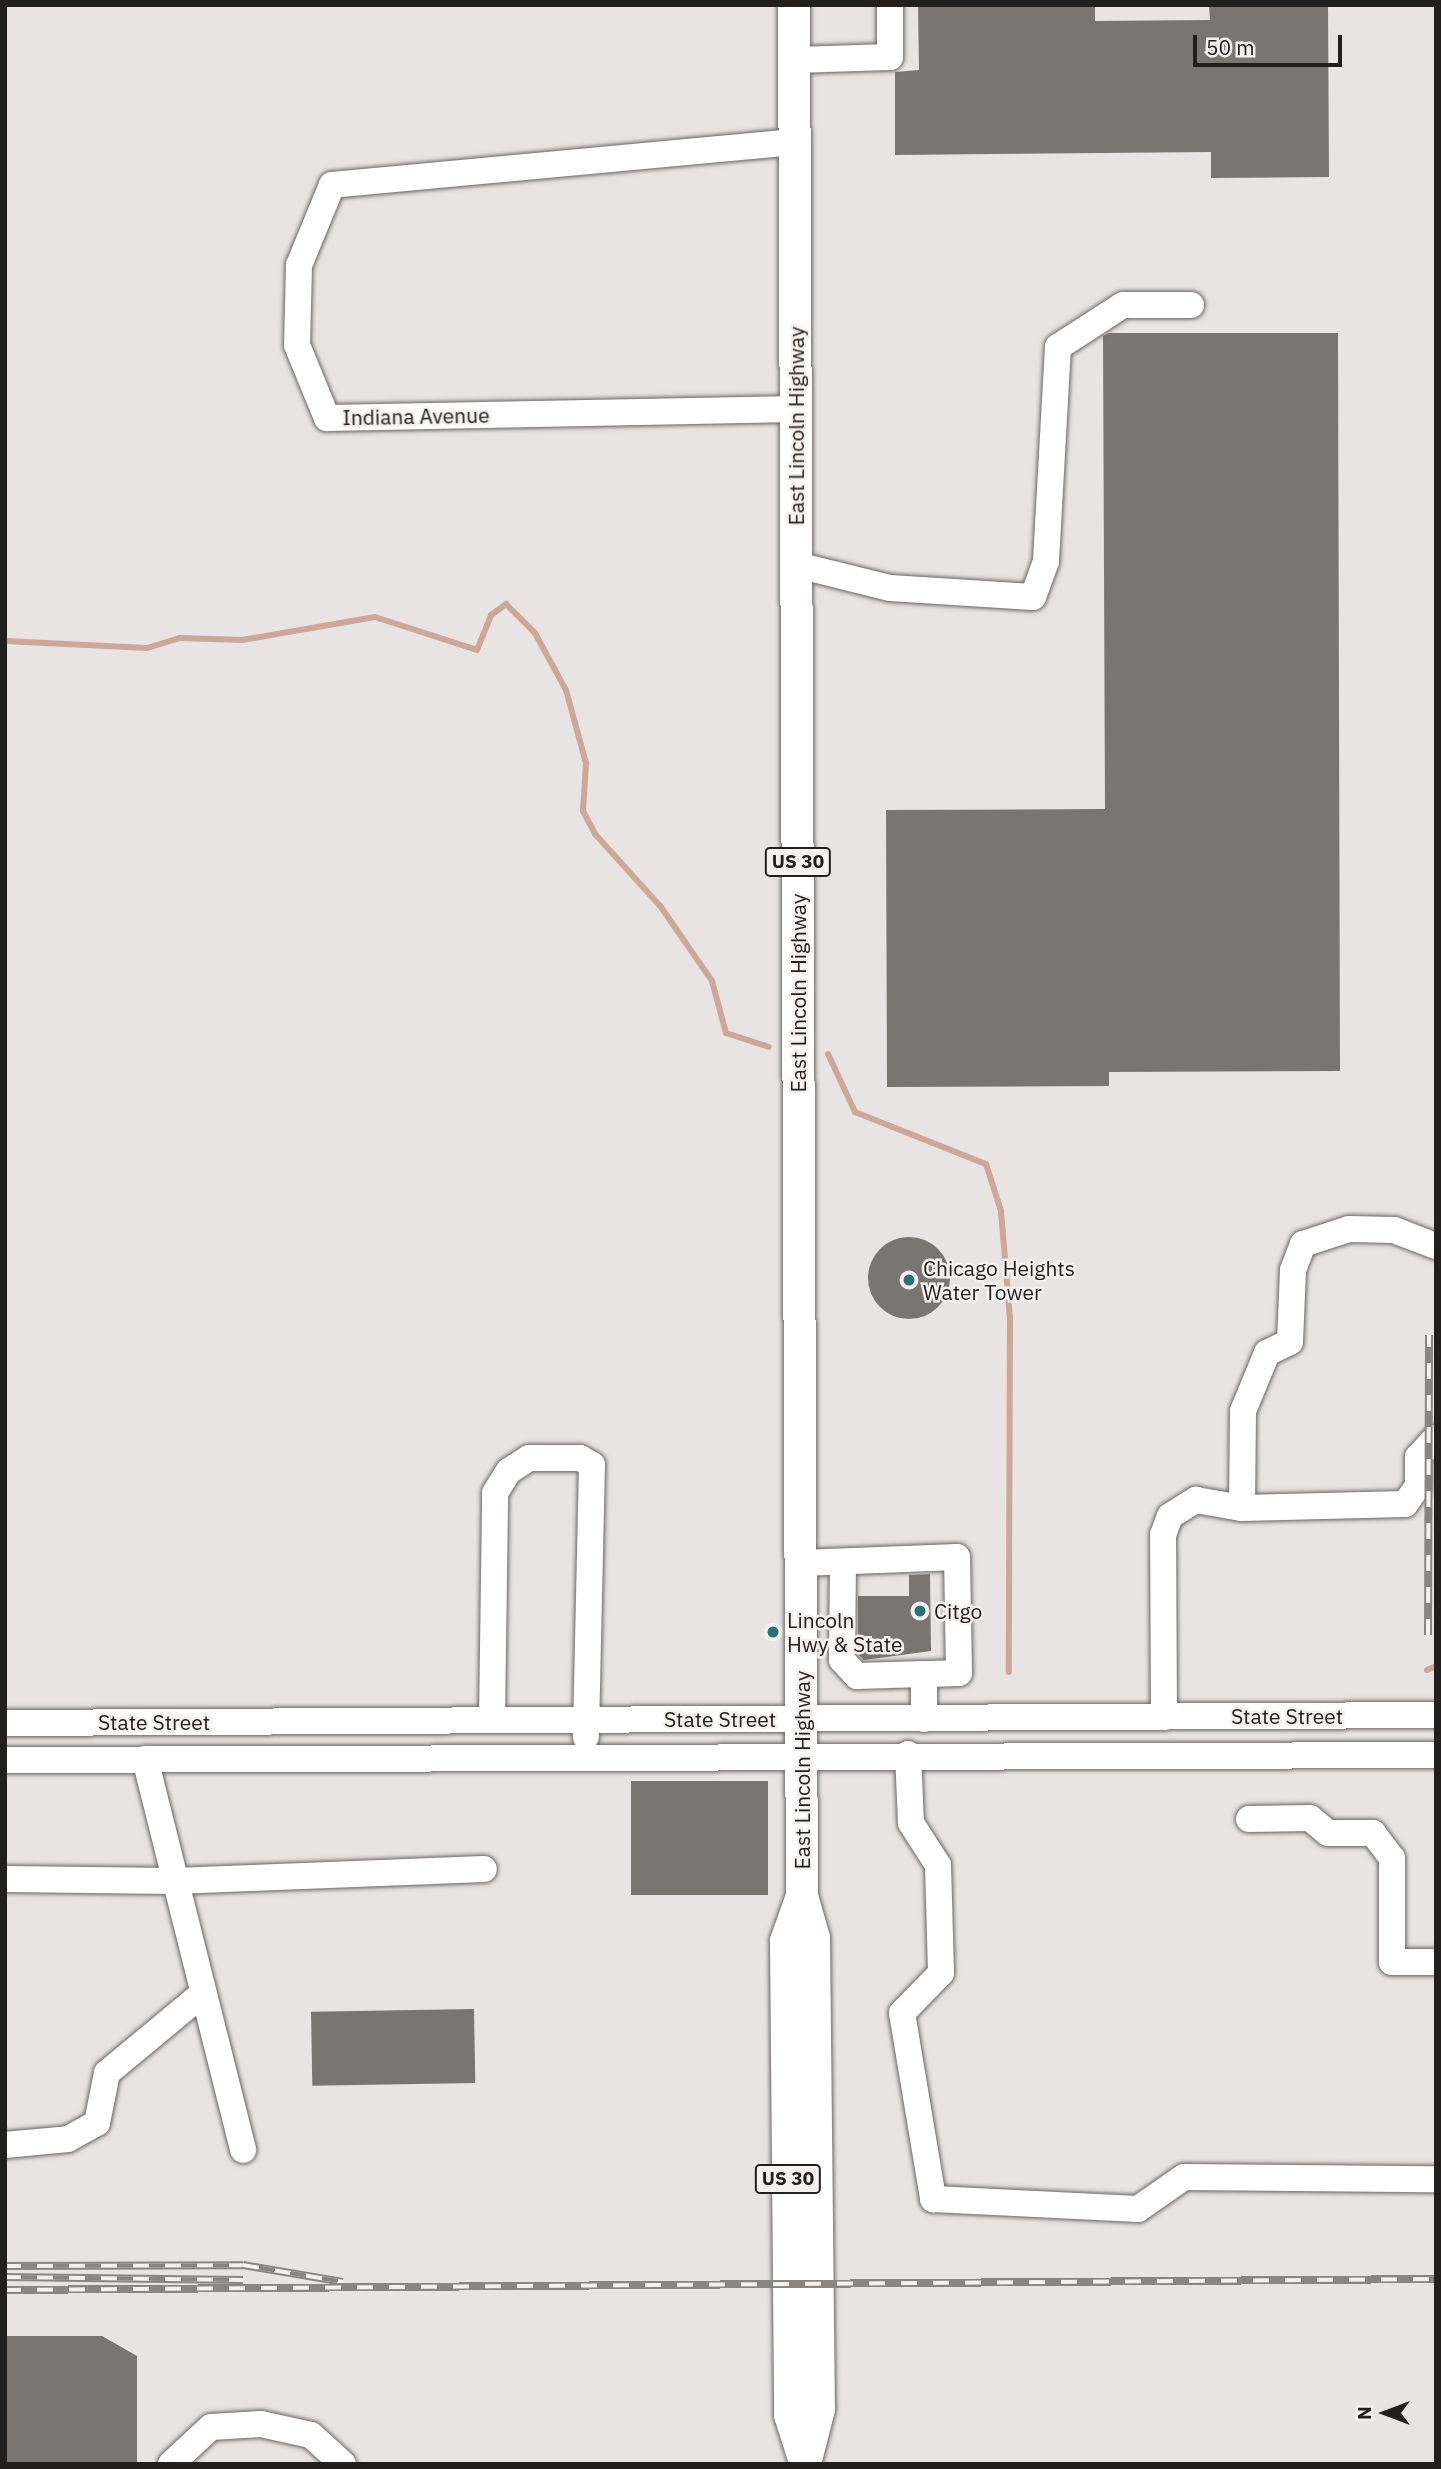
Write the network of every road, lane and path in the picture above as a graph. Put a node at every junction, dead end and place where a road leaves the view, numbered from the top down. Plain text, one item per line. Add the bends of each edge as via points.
1 (794, 5) edge
2 (890, 5) edge
3 (795, 60) junction
4 (795, 142) junction
5 (1191, 305) dead end
6 (796, 409) junction
7 (797, 565) junction
8 (1436, 1246) edge
9 (1436, 1438) edge
10 (1242, 1508) junction
11 (843, 1562) junction
12 (801, 1563) junction
13 (842, 1660) junction
14 (802, 1662) junction
15 (924, 1674) junction
16 (1436, 1715) edge
17 (1164, 1717) junction
18 (586, 1719) junction
19 (802, 1719) junction
20 (924, 1719) junction
21 (492, 1720) junction
22 (5, 1723) edge
23 (802, 1754) junction
24 (908, 1754) junction
25 (586, 1755) junction
26 (1436, 1755) edge
27 (145, 1759) junction
28 (5, 1760) edge
29 (1249, 1819) dead end
30 (484, 1869) dead end
31 (5, 1879) edge
32 (174, 1881) junction
33 (1436, 1962) edge
34 (201, 1995) junction
35 (5, 2145) edge
36 (243, 2150) dead end
37 (1436, 2179) edge
38 (805, 2463) edge
39 (171, 2464) edge
40 (344, 2464) edge

1 - 3 main road, East Lincoln Highway / US 30
2 - 3 street via 890,57
3 - 4 main road, East Lincoln Highway / US 30
4 - 6 main road, East Lincoln Highway / US 30
4 - 6 street, Indiana Avenue via 332,185 299,265 297,345 327,418
5 - 7 street via 1122,305 1058,347 1046,561 1034,597 890,588
6 - 7 main road, East Lincoln Highway / US 30
7 - 12 main road, East Lincoln Highway / US 30
8 - 10 street via 1394,1230 1349,1229 1304,1244 1293,1270 1290,1342 1267,1353 1243,1411
9 - 10 street via 1418,1457 1419,1486 1405,1504
10 - 17 street via 1196,1500 1170,1516 1163,1535
11 - 12 street
11 - 13 street
11 - 15 street via 957,1557 959,1673
12 - 14 main road, East Lincoln Highway / US 30
13 - 14 street
13 - 15 street via 857,1676
14 - 19 main road, East Lincoln Highway / US 30
15 - 20 street
16 - 17 street, State Street
17 - 20 street, State Street
18 - 19 street, State Street
18 - 21 street, State Street
18 - 21 street via 592,1465 580,1458 529,1458 509,1471 495,1493
18 - 25 street
19 - 20 street, State Street
19 - 23 main road, East Lincoln Highway / US 30
21 - 22 street, State Street
23 - 24 street, State Street
23 - 25 street, State Street
23 - 38 main road, East Lincoln Highway / US 30 via 802,1896 814,1938 819,2409
24 - 26 street, State Street
24 - 37 street via 911,1823 938,1865 940,1973 902,2013 933,2199 1138,2210 1184,2177
25 - 27 street, State Street
27 - 28 street, State Street
27 - 32 street
29 - 33 street via 1310,1818 1328,1833 1373,1833 1392,1858 1392,1962
30 - 32 street
31 - 32 street
32 - 34 street
34 - 35 street via 107,2073 97,2123 68,2139
34 - 36 street
39 - 40 street via 211,2427 261,2424 312,2435

